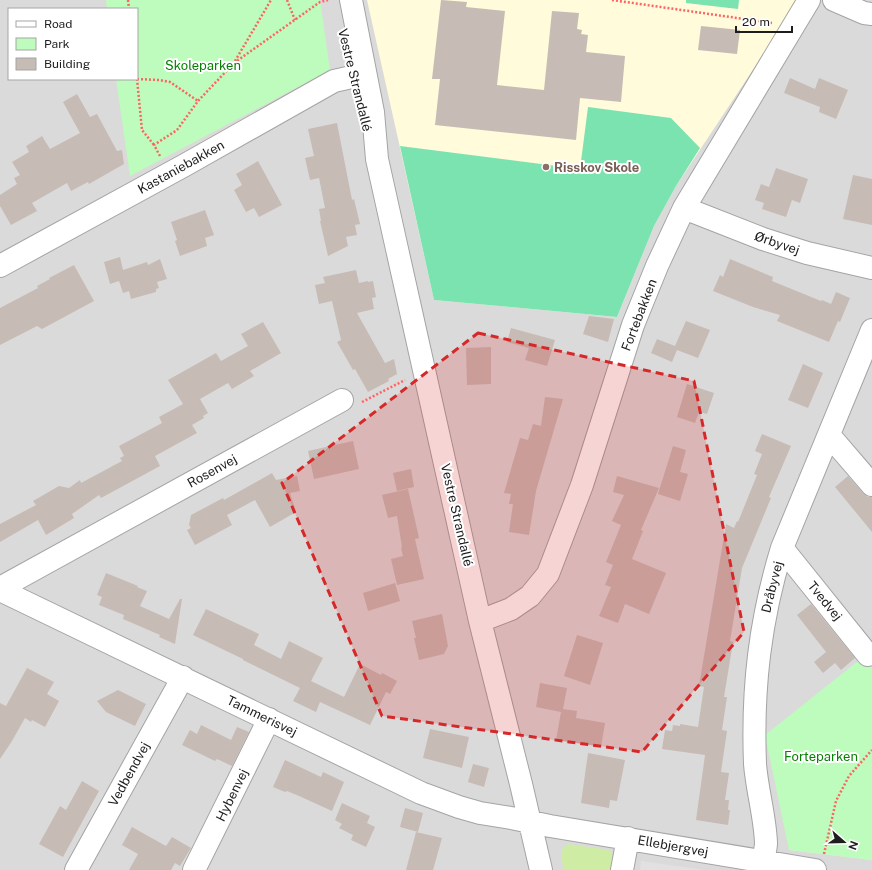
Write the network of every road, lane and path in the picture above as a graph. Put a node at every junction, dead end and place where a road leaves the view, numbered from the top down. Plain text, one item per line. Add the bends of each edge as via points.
1 (271, 0) edge
2 (287, 0) edge
3 (328, 0) edge
4 (335, 0) edge
5 (351, 0) edge
6 (612, 0) edge
7 (809, 0) edge
8 (834, 0) edge
9 (872, 14) edge
10 (295, 20) junction
11 (794, 26) junction
12 (234, 63) junction
13 (359, 75) junction
14 (138, 79) edge
15 (137, 80) edge
16 (198, 102) junction
17 (154, 145) junction
18 (171, 173) junction
19 (684, 208) junction
20 (0, 266) edge
21 (872, 268) edge
22 (872, 330) edge
23 (426, 375) junction
24 (342, 400) joint
25 (829, 435) junction
26 (872, 485) edge
27 (782, 548) junction
28 (0, 589) edge
29 (480, 621) junction
30 (868, 655) dead end
31 (183, 677) junction
32 (269, 719) junction
33 (872, 750) edge
34 (530, 822) junction
35 (628, 838) junction
36 (750, 863) edge
37 (819, 863) edge
38 (76, 870) edge
39 (194, 870) edge
40 (541, 870) edge
41 (622, 870) edge

1 - 12 path
2 - 10 path
3 - 10 path via 320,2
4 - 13 street, Vestre Strandallé
5 - 13 street, Vestre Strandallé
6 - 11 path
7 - 11 street, Fortebakken
8 - 9 street
10 - 12 path
11 - 19 street, Fortebakken
12 - 16 path
13 - 18 street, Kastaniebakken via 334,81
13 - 23 street, Vestre Strandallé via 361,114 377,158
14 - 16 path via 170,82
15 - 17 path via 142,130
16 - 17 path via 177,130
17 - 18 path
18 - 20 street, Kastaniebakken
19 - 21 street, Ørbyvej via 806,253
19 - 29 street, Fortebakken via 633,325 582,485 548,574 530,596 511,609
22 - 25 street, Dråbyvej
23 - 24 path via 404,380 351,408
23 - 29 street, Vestre Strandallé
24 - 28 street, Rosenvej
25 - 26 street
25 - 27 street, Dråbyvej
27 - 30 street, Tvedvej
27 - 36 street, Dråbyvej via 766,606 755,688 756,772 766,844
28 - 31 street, Tammerisvej
29 - 34 street, Vestre Strandallé
31 - 32 street, Tammerisvej
31 - 38 street, Vedbendvej
32 - 34 street, Tammerisvej via 421,793 480,813
32 - 39 street, Hybenvej
33 - 37 path via 849,776 836,801
34 - 35 street, Ellebjergvej
34 - 40 street, Vestre Strandallé
35 - 36 street, Ellebjergvej
35 - 41 street
36 - 37 street, Ellebjergvej

